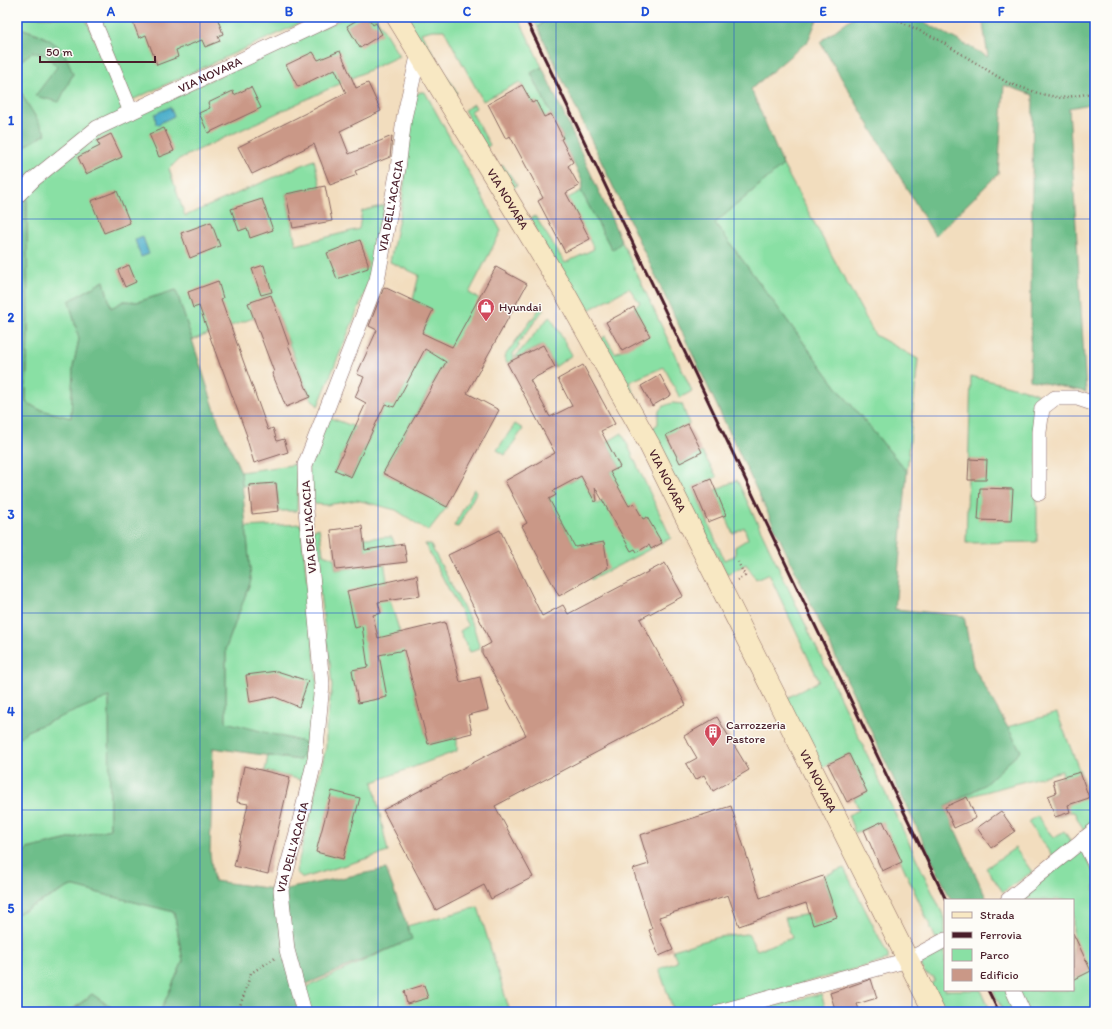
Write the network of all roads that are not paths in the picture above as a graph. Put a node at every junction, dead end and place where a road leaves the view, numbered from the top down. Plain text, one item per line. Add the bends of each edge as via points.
1 (92, 17) edge
2 (333, 17) edge
3 (397, 17) edge
4 (419, 52) junction
5 (131, 112) junction
6 (17, 196) edge
7 (1095, 404) edge
8 (1039, 493) dead end
9 (1089, 835) edge
10 (1095, 864) edge
11 (1009, 899) edge
12 (944, 941) edge
13 (908, 960) junction
14 (1013, 991) edge
15 (304, 1012) edge
16 (719, 1012) edge
17 (934, 1012) edge
18 (1023, 1012) edge

1 - 5 street
2 - 5 street, VIA NOVARA
3 - 4 main road, VIA NOVARA
4 - 13 main road, VIA NOVARA via 562,288 648,444
4 - 15 street, VIA DELL'ACACIA via 404,118 397,176 377,280 305,465 306,510 322,684 315,759 280,890 287,950
5 - 6 street, VIA NOVARA via 97,128
7 - 8 street via 1077,398 1055,398 1042,408 1039,432
9 - 10 street
9 - 11 street
12 - 13 street
13 - 16 street
13 - 17 main road, VIA NOVARA
14 - 18 street

